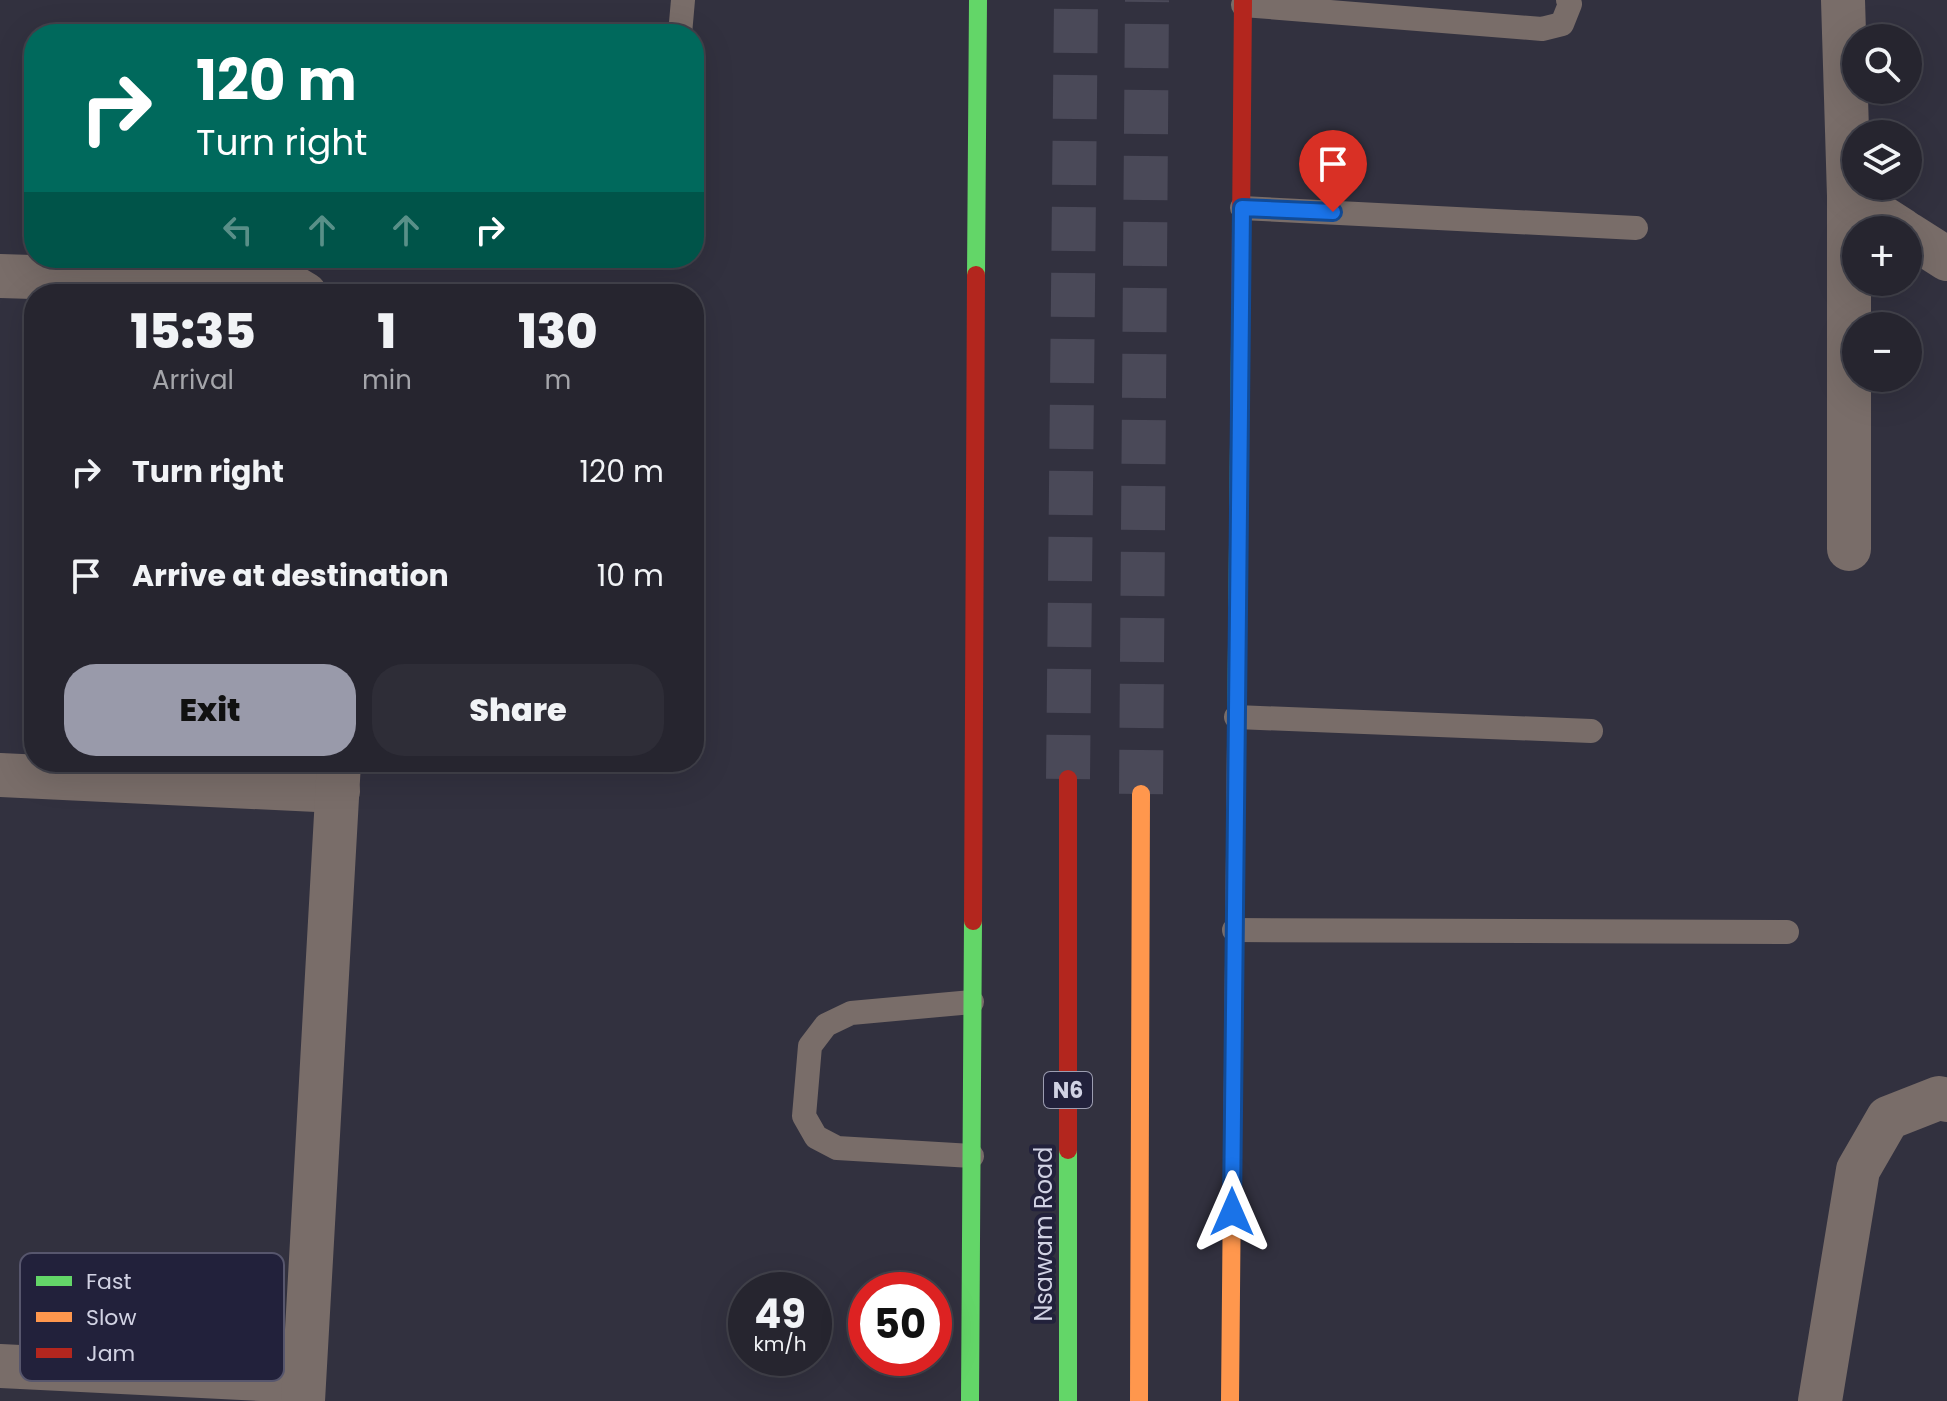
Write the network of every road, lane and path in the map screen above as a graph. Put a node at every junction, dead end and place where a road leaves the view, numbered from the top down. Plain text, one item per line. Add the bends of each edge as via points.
1 (683, 0) edge
2 (978, 0) edge
3 (1568, 0) edge
4 (1843, 0) edge
5 (1243, 2) edge
6 (681, 24) edge
7 (1847, 120) edge
8 (1849, 200) edge
9 (1855, 200) edge
10 (1242, 208) junction
11 (1880, 216) edge
12 (1636, 228) dead end
13 (1922, 243) edge
14 (1947, 259) edge
15 (103, 268) edge
16 (0, 276) edge
17 (279, 284) edge
18 (1849, 549) dead end
19 (1236, 717) junction
20 (1591, 731) dead end
21 (0, 775) edge
22 (339, 776) edge
23 (1068, 779) tunnel mouth
24 (1141, 794) tunnel mouth
25 (1234, 930) junction
26 (1787, 932) dead end
27 (972, 1002) junction
28 (1947, 1100) edge
29 (972, 1156) junction
30 (0, 1366) edge
31 (20, 1368) edge
32 (182, 1381) edge
33 (303, 1391) edge
34 (970, 1401) edge
35 (1068, 1401) edge
36 (1139, 1401) edge
37 (1230, 1401) edge
38 (1820, 1401) edge

1 - 6 lane
2 - 27 main road
3 - 5 lane via 1562,24 1542,29
4 - 7 street
5 - 10 main road
8 - 18 street
9 - 11 street
10 - 12 lane
10 - 19 main road
13 - 14 street
15 - 16 street
15 - 17 street
19 - 20 lane
19 - 25 main road
21 - 22 street
22 - 33 street
23 - 35 main road, Nsawam Road / N6
24 - 36 main road
25 - 26 lane
25 - 37 main road
27 - 29 main road
27 - 29 lane via 851,1013 826,1025 810,1046 804,1116 816,1137 837,1148
28 - 38 street via 1939,1098 1888,1118 1858,1170
29 - 34 main road
30 - 31 street
32 - 33 street

